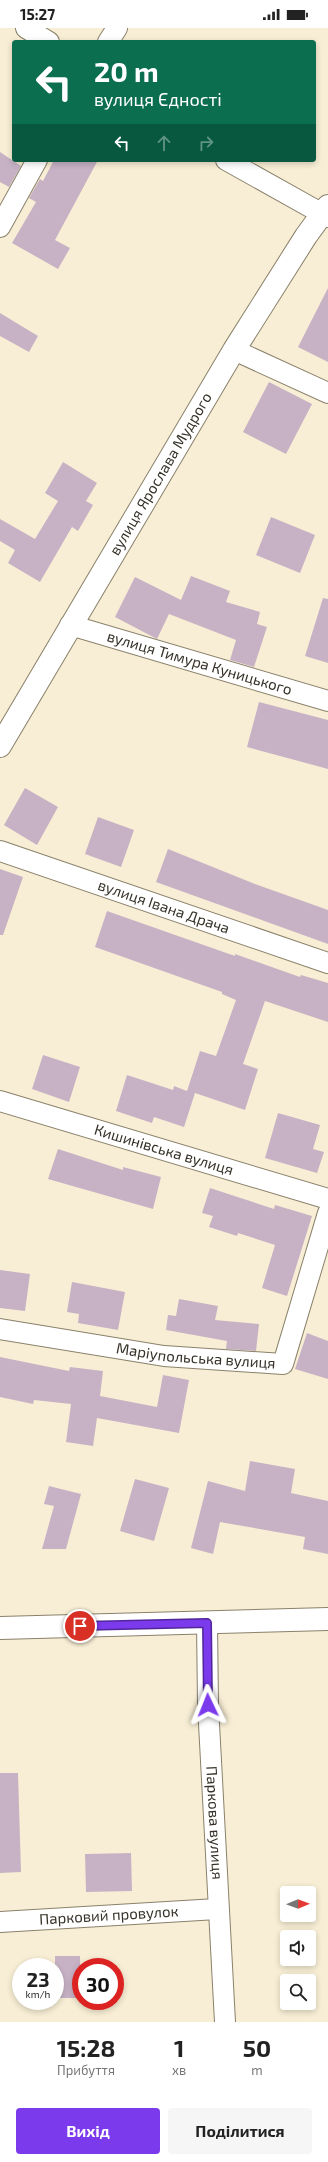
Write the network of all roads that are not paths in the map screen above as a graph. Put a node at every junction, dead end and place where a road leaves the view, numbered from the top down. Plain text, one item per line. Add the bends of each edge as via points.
1 (26, 28) edge
2 (117, 28) edge
3 (46, 40) edge
4 (109, 40) edge
5 (36, 162) edge
6 (230, 162) edge
7 (326, 213) edge
8 (0, 227) edge
9 (234, 350) junction
10 (328, 393) edge
11 (70, 625) junction
12 (328, 702) edge
13 (0, 746) edge
14 (0, 851) edge
15 (328, 963) edge
16 (0, 1101) edge
17 (328, 1199) edge
18 (328, 1213) edge
19 (0, 1329) edge
20 (328, 1619) edge
21 (207, 1623) junction
22 (0, 1628) edge
23 (218, 1909) junction
24 (0, 1922) edge
25 (225, 2022) edge

1 - 3 street
2 - 4 street
5 - 8 street
6 - 7 street
7 - 9 street, вулиця Ярослава Мудрого via 306,236
9 - 10 street
9 - 11 street, вулиця Ярослава Мудрого
11 - 12 street, вулиця Тимура Куницького
11 - 13 street, вулиця Ярослава Мудрого
14 - 15 street, вулиця Івана Драча
16 - 17 street, Кишинівська вулиця
18 - 19 street, Маріупольська вулиця via 283,1364 164,1356
20 - 21 street
21 - 22 street
21 - 23 street, Паркова вулиця via 206,1654
23 - 24 street, Парковий провулок
23 - 25 street, Паркова вулиця

